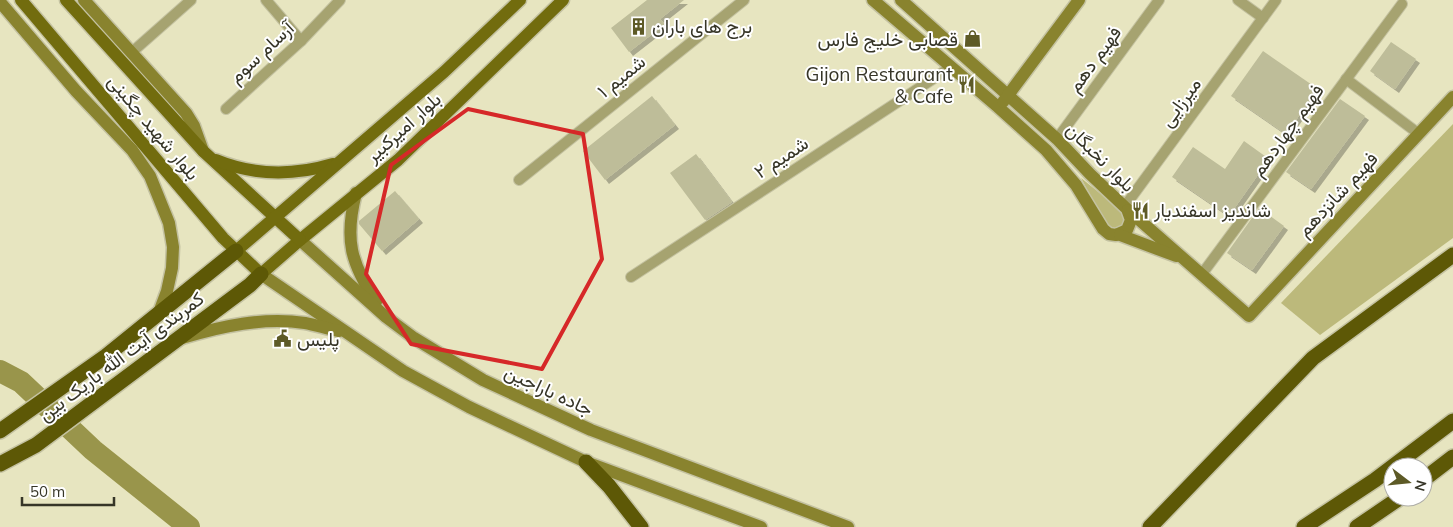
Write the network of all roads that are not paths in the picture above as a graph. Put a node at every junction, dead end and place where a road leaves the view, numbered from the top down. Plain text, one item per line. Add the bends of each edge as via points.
1 (21, 0) edge
2 (66, 0) edge
3 (84, 0) edge
4 (191, 0) edge
5 (266, 0) edge
6 (340, 0) edge
7 (520, 0) edge
8 (563, 0) edge
9 (744, 0) edge
10 (873, 0) edge
11 (901, 0) edge
12 (1079, 0) edge
13 (1159, 0) edge
14 (1238, 0) edge
15 (1276, 0) edge
16 (0, 2) edge
17 (1402, 4) dead end
18 (1263, 18) junction
19 (300, 41) junction
20 (131, 53) junction
21 (951, 67) junction
22 (1346, 79) junction
23 (1008, 96) junction
24 (1453, 97) edge
25 (998, 107) junction
26 (226, 109) dead end
27 (1419, 134) junction
28 (1057, 139) junction
29 (206, 153) junction
30 (338, 162) junction
31 (519, 180) dead end
32 (356, 193) junction
33 (1126, 208) junction
34 (274, 216) junction
35 (1120, 235) junction
36 (300, 240) junction
37 (236, 251) junction
38 (1453, 255) edge
39 (1187, 261) junction
40 (261, 274) junction
41 (1202, 274) junction
42 (631, 277) dead end
43 (157, 316) junction
44 (386, 317) junction
45 (346, 333) junction
46 (177, 340) junction
47 (1453, 421) edge
48 (2, 430) edge
49 (1453, 457) edge
50 (586, 462) junction
51 (0, 464) edge
52 (1433, 472) edge
53 (1386, 507) edge
54 (641, 527) edge
55 (761, 527) edge
56 (848, 527) edge
57 (1150, 527) edge
58 (1304, 527) edge
59 (1357, 527) edge

1 - 37 main road, بلوار شهید چگینی
2 - 29 main road, بلوار شهید چگینی
3 - 20 main road
4 - 20 street
5 - 19 street
6 - 19 street, آرسام سوم
7 - 30 main road, بلوار امیرکبیر via 444,72
8 - 32 main road, بلوار امیرکبیر via 398,160
9 - 31 street, شمیم ۱
10 - 21 main road, بلوار نخبگان
11 - 23 main road, بلوار نخبگان
12 - 23 main road
13 - 28 street, فهیم دهم
14 - 18 street
15 - 18 street, میرزایی
16 - 43 main road via 76,91 132,150 150,176 169,223 173,247 167,291
17 - 22 street, فهیم چهاردهم
18 - 33 street, میرزایی
19 - 26 street, آرسام سوم
20 - 29 main road via 186,113
21 - 25 main road, بلوار نخبگان
21 - 42 street, شمیم ۲
22 - 27 street
22 - 41 street, فهیم چهاردهم
23 - 25 main road
23 - 28 main road, بلوار نخبگان
24 - 27 main road, فهیم شانزدهم
25 - 35 main road, بلوار نخبگان via 1046,150 1076,185 1103,229 1109,234
27 - 41 main road, فهیم شانزدهم via 1249,316
28 - 33 main road, بلوار نخبگان
29 - 30 main road via 233,167 259,173 286,174
29 - 34 main road, بلوار شهید چگینی
30 - 34 main road, بلوار امیرکبیر
32 - 36 main road, بلوار امیرکبیر
32 - 44 main road via 350,230 351,249 364,285
33 - 35 main road, بلوار نخبگان via 1131,224
33 - 39 main road
34 - 36 main road, جاده باراجین
34 - 37 main road, بلوار امیرکبیر
35 - 39 main road
36 - 40 main road, بلوار امیرکبیر
36 - 44 main road, جاده باراجین
37 - 40 main road, بلوار شهید چگینی
37 - 43 highway, کمربندی آیت الله باریک بین
38 - 57 highway via 1313,358
39 - 41 main road
40 - 45 main road
40 - 46 highway, کمربندی آیت الله باریک بین
43 - 48 highway, کمربندی آیت الله باریک بین
44 - 56 main road, جاده باراجین via 483,380 592,430
45 - 46 main road via 304,323 261,321 218,328
45 - 50 main road via 402,371 460,403
46 - 51 highway, کمربندی آیت الله باریک بین via 36,445
47 - 58 highway via 1375,480
49 - 52 highway
50 - 54 highway
50 - 55 main road
53 - 59 highway

